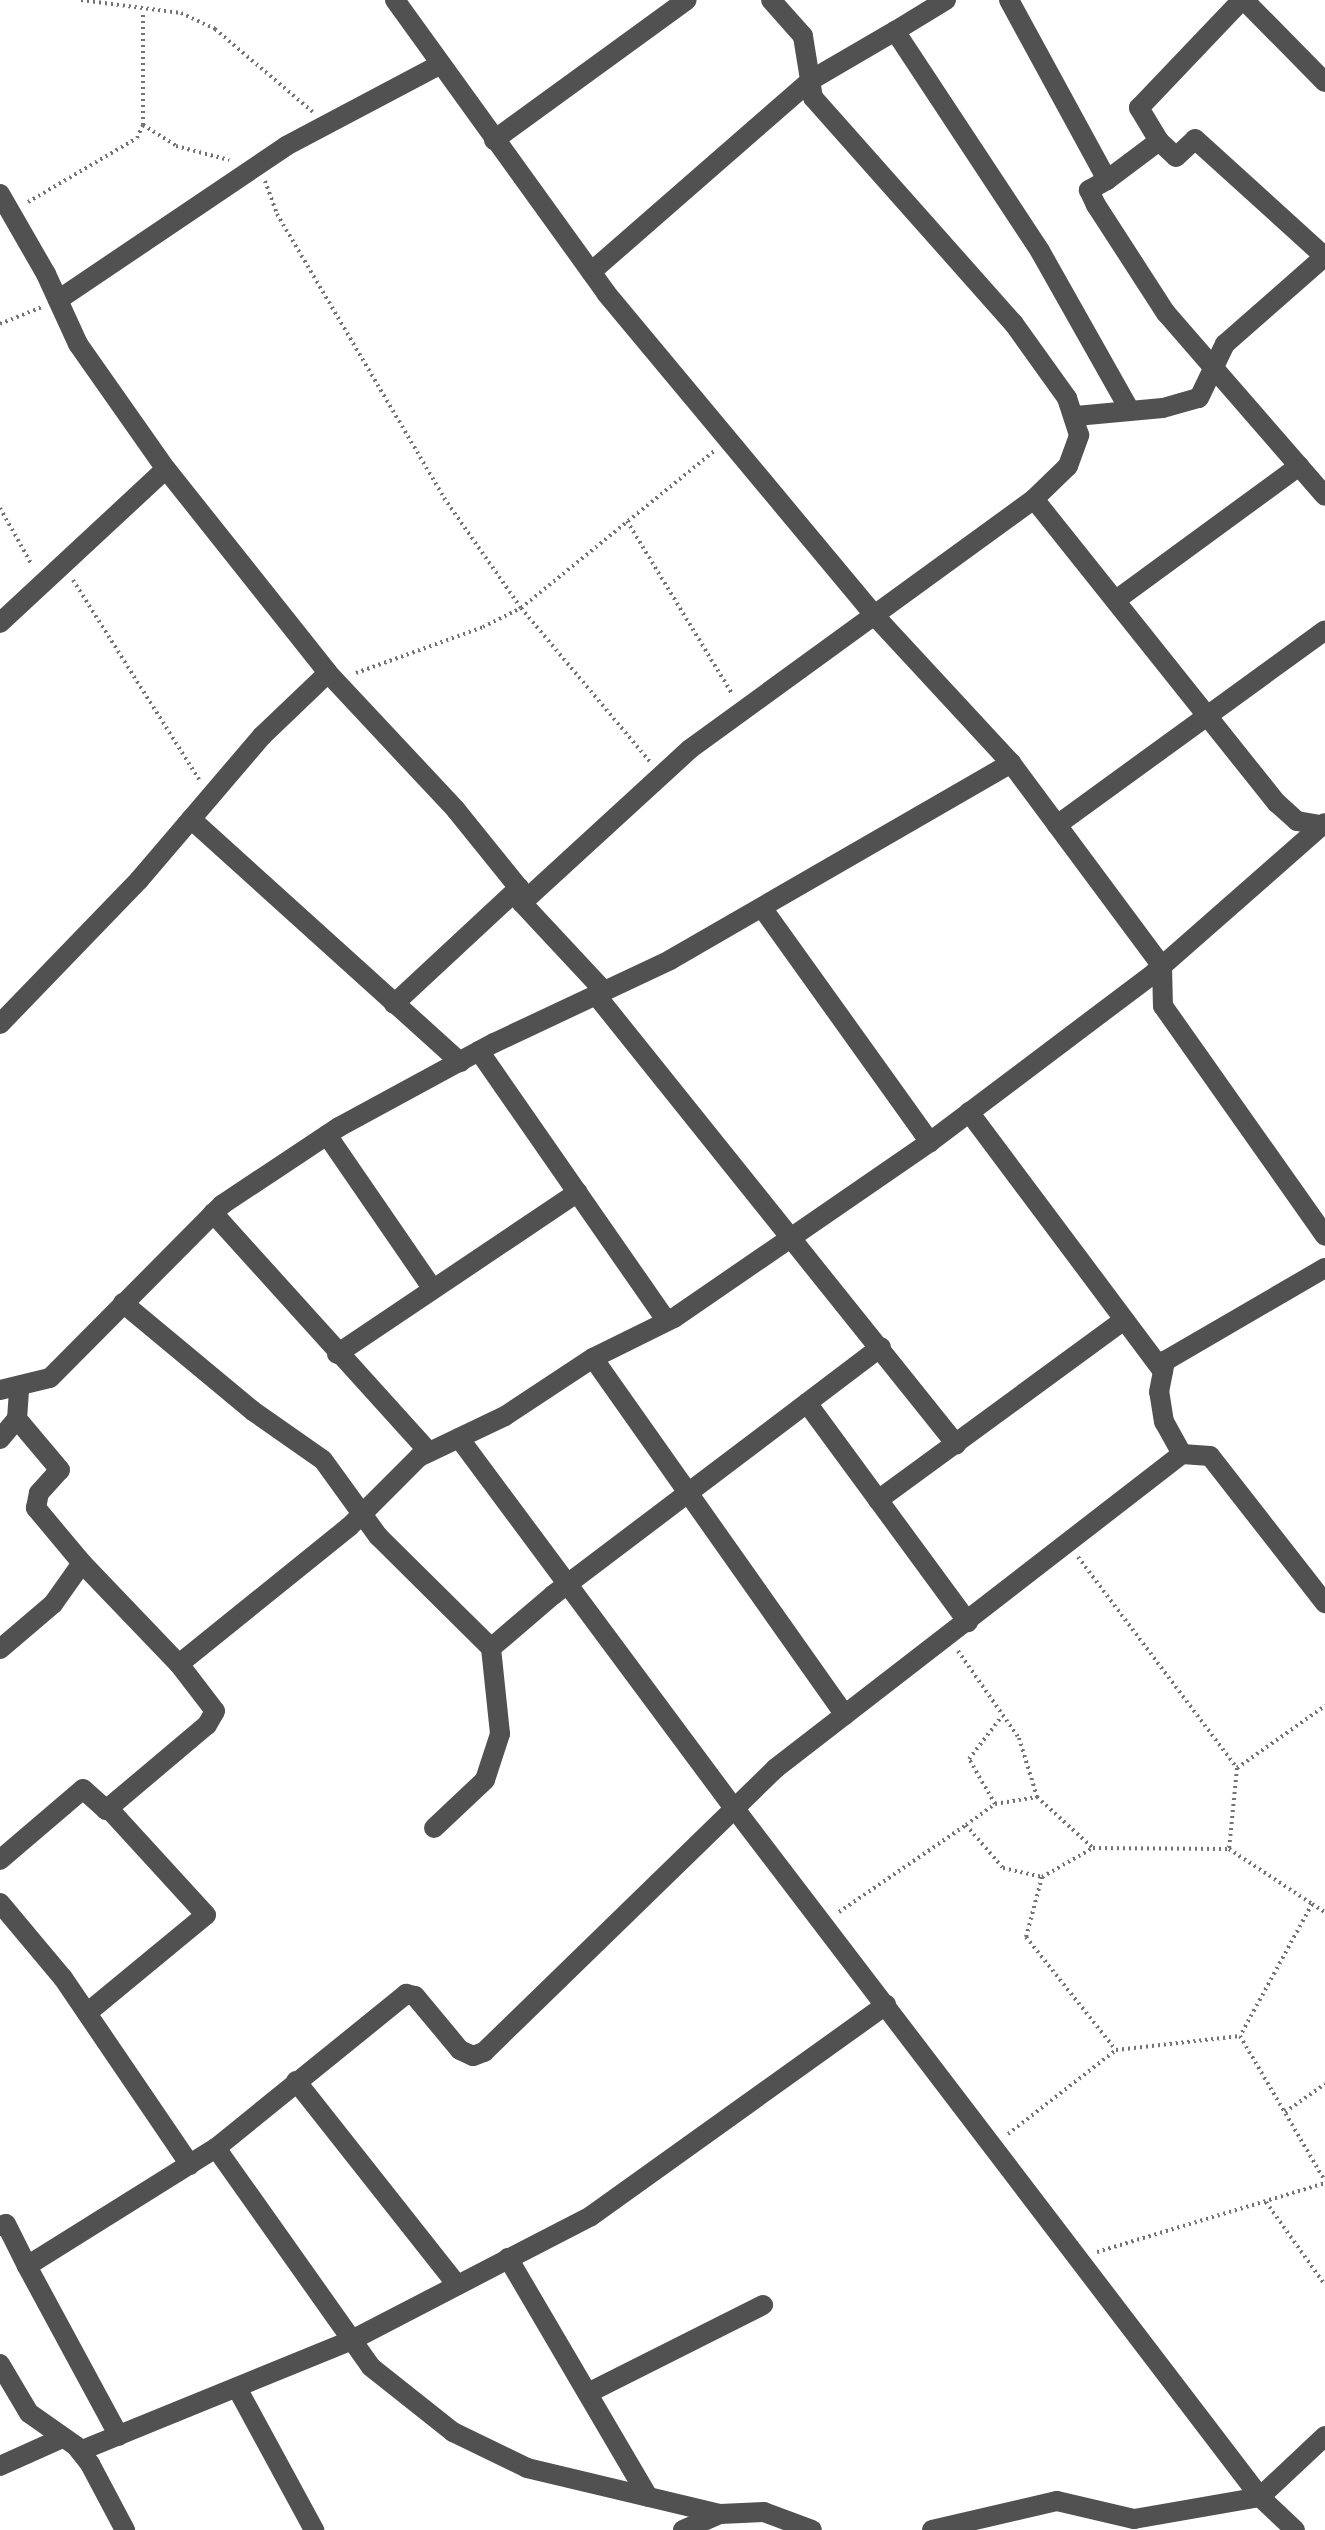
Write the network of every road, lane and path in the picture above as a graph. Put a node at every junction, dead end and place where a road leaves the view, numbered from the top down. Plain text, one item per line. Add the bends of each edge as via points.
1 (81, 0) edge
2 (687, 0) edge
3 (771, 0) edge
4 (946, 0) edge
5 (1009, 0) edge
6 (1243, 0) edge
7 (405, 3) edge
8 (143, 12) junction
9 (895, 31) junction
10 (439, 65) junction
11 (811, 80) junction
12 (1325, 82) edge
13 (327, 124) junction
14 (143, 125) junction
15 (494, 140) junction
16 (1159, 141) junction
17 (259, 164) junction
18 (1107, 180) junction
19 (0, 194) edge
20 (11, 213) junction
21 (1325, 257) edge
22 (591, 272) junction
23 (58, 300) junction
24 (0, 324) edge
25 (1213, 367) junction
26 (1129, 409) junction
27 (1076, 416) junction
28 (731, 438) junction
29 (1299, 466) junction
30 (166, 469) junction
31 (1325, 496) edge
32 (1034, 499) junction
33 (0, 508) edge
34 (627, 521) junction
35 (63, 565) junction
36 (43, 584) junction
37 (1116, 600) junction
38 (521, 608) junction
39 (874, 615) junction
40 (0, 623) edge
41 (1325, 630) edge
42 (331, 677) junction
43 (742, 711) junction
44 (1207, 714) junction
45 (1011, 763) junction
46 (660, 774) junction
47 (210, 797) junction
48 (191, 819) junction
49 (1057, 825) junction
50 (1324, 825) edge
51 (521, 895) junction
52 (763, 909) junction
53 (1162, 966) junction
54 (600, 993) junction
55 (394, 1004) junction
56 (0, 1024) edge
57 (479, 1051) junction
58 (460, 1062) junction
59 (969, 1112) junction
60 (327, 1135) junction
61 (930, 1142) junction
62 (578, 1192) junction
63 (213, 1213) junction
64 (793, 1236) junction
65 (1325, 1236) edge
66 (1325, 1268) edge
67 (433, 1289) junction
68 (123, 1303) junction
69 (1124, 1320) junction
70 (667, 1321) junction
71 (881, 1347) junction
72 (337, 1354) junction
73 (593, 1358) junction
74 (1163, 1371) junction
75 (9, 1390) edge
76 (807, 1403) junction
77 (17, 1419) junction
78 (459, 1438) junction
79 (0, 1439) edge
80 (956, 1444) junction
81 (429, 1452) junction
82 (1182, 1454) junction
83 (688, 1493) junction
84 (878, 1500) junction
85 (360, 1512) junction
86 (1069, 1546) junction
87 (82, 1563) junction
88 (568, 1584) junction
89 (1325, 1603) edge
90 (968, 1622) junction
91 (948, 1637) junction
92 (491, 1648) junction
93 (0, 1649) edge
94 (179, 1664) junction
95 (1325, 1706) edge
96 (845, 1715) junction
97 (1002, 1715) junction
98 (1237, 1768) junction
99 (1037, 1797) junction
100 (995, 1804) junction
101 (108, 1808) junction
102 (735, 1809) junction
103 (966, 1825) junction
104 (434, 1828) dead end
105 (1093, 1848) junction
106 (1229, 1849) junction
107 (0, 1860) edge
108 (1042, 1877) junction
109 (0, 1903) edge
110 (1312, 1904) junction
111 (1325, 1912) edge
112 (825, 1922) junction
113 (886, 2005) junction
114 (87, 2013) junction
115 (1240, 2036) junction
116 (1116, 2050) junction
117 (296, 2081) junction
118 (1325, 2084) edge
119 (1285, 2112) junction
120 (993, 2146) junction
121 (216, 2148) junction
122 (190, 2165) junction
123 (1325, 2182) edge
124 (1266, 2202) junction
125 (2, 2221) edge
126 (508, 2258) junction
127 (1077, 2258) junction
128 (27, 2266) junction
129 (457, 2285) junction
130 (1325, 2285) edge
131 (763, 2305) dead end
132 (350, 2341) junction
133 (0, 2364) edge
134 (237, 2388) junction
135 (588, 2393) junction
136 (119, 2436) junction
137 (1325, 2436) edge
138 (62, 2438) junction
139 (80, 2451) junction
140 (0, 2466) edge
141 (648, 2497) junction
142 (1260, 2497) junction
143 (720, 2514) junction
144 (962, 2525) edge
145 (125, 2530) edge
146 (314, 2530) edge
147 (683, 2530) edge
148 (812, 2530) edge
149 (932, 2530) edge
150 (1295, 2530) edge

1 - 8 path
2 - 15 street
3 - 11 street via 803,36
4 - 9 street
5 - 18 street
6 - 12 street
6 - 16 street via 1139,108
7 - 10 street
8 - 13 path via 181,13 215,29
8 - 14 path
9 - 11 street
9 - 26 street via 1040,251
10 - 13 street
10 - 15 street
11 - 22 street
11 - 27 street via 813,98 1014,324
13 - 17 street
14 - 17 path via 176,146
14 - 20 path via 137,138
15 - 22 street
16 - 18 street
16 - 21 street via 1176,157 1195,139
17 - 23 street
17 - 38 path via 277,214 444,498
18 - 25 street via 1089,190 1096,205 1166,313
19 - 20 street
20 - 23 street
21 - 25 street via 1225,344
22 - 28 street
23 - 24 path
23 - 30 street via 78,344
25 - 26 street via 1199,398 1163,408
25 - 29 street
26 - 27 street
27 - 32 street via 1079,435 1068,466
28 - 34 path
28 - 39 street
29 - 31 street
29 - 37 street
30 - 35 street
30 - 42 street
32 - 37 street
32 - 39 street
33 - 36 path
34 - 38 path
34 - 43 path
35 - 36 street
35 - 47 path
36 - 40 street
37 - 44 street
38 - 42 path via 483,627
38 - 46 path
39 - 43 street
39 - 45 street
41 - 44 street
42 - 47 street via 262,736
42 - 51 street via 456,810
43 - 46 street
44 - 49 street
44 - 50 street via 1277,803 1297,821
45 - 49 street
45 - 52 street
46 - 51 street
47 - 48 street
48 - 55 street
48 - 56 street
49 - 53 street
50 - 53 street
51 - 54 street
51 - 55 street
52 - 54 street
52 - 61 street
53 - 59 street
53 - 65 street via 1163,1006
54 - 57 street
54 - 64 street
55 - 58 street
57 - 58 street
57 - 62 street
58 - 60 street
59 - 61 street
59 - 69 street
60 - 63 street
60 - 67 street
61 - 64 street
62 - 67 street
62 - 70 street
63 - 68 street
63 - 72 street
64 - 70 street
64 - 71 street
66 - 74 street via 1165,1361
67 - 72 street
68 - 75 street via 50,1378
68 - 85 street via 253,1411 323,1460
69 - 74 street
69 - 80 street
70 - 73 street
71 - 76 street
71 - 80 street
72 - 81 street
73 - 78 street via 505,1416
73 - 83 street
74 - 82 street via 1159,1392 1164,1422
75 - 77 street
76 - 83 street
76 - 84 street
77 - 79 street
77 - 87 street via 60,1470 39,1493 36,1508
78 - 81 street
78 - 88 street
80 - 84 street
81 - 85 street
82 - 86 street
82 - 89 street via 1210,1456
83 - 88 street
83 - 96 street
84 - 90 street
85 - 92 street
85 - 94 street via 297,1571
86 - 90 street
86 - 98 path
87 - 93 street via 53,1604
87 - 94 street
88 - 92 street
88 - 102 street
90 - 91 street
91 - 96 street
91 - 97 path
92 - 104 street via 500,1734 485,1780
94 - 101 street via 215,1711 207,1725
95 - 98 path
96 - 102 street via 776,1768
97 - 99 path via 1019,1738
97 - 100 path via 969,1759
98 - 106 path
99 - 100 path
99 - 105 path
100 - 103 path
101 - 107 street via 83,1789
101 - 114 street via 206,1915
102 - 112 street
102 - 117 street via 484,2052 473,2056 460,2050 415,1996 406,1994
103 - 108 path via 1003,1868
103 - 112 path
105 - 106 path
105 - 108 path
106 - 110 path
108 - 116 path via 1026,1937
109 - 114 street
110 - 111 path
110 - 115 path
112 - 113 street
113 - 120 street
113 - 126 street via 591,2216
114 - 122 street
115 - 116 path
115 - 119 path
116 - 120 path
117 - 121 street
117 - 129 street
118 - 119 path
119 - 123 path
120 - 127 street
121 - 122 street
121 - 132 street
122 - 128 street via 144,2188
123 - 124 path
124 - 127 path
124 - 130 path
125 - 128 street
126 - 129 street
126 - 135 street
127 - 142 street
128 - 136 street
129 - 132 street
131 - 135 street
132 - 134 street
132 - 141 street via 371,2367 453,2432 527,2468
133 - 138 street via 29,2413
134 - 136 street
134 - 146 street
135 - 141 street
136 - 139 street
137 - 142 street
138 - 139 street
138 - 140 street
139 - 145 street
141 - 143 street
142 - 144 street via 1134,2519 1057,2501
142 - 150 street
143 - 147 street
143 - 148 street via 764,2512
144 - 149 street

